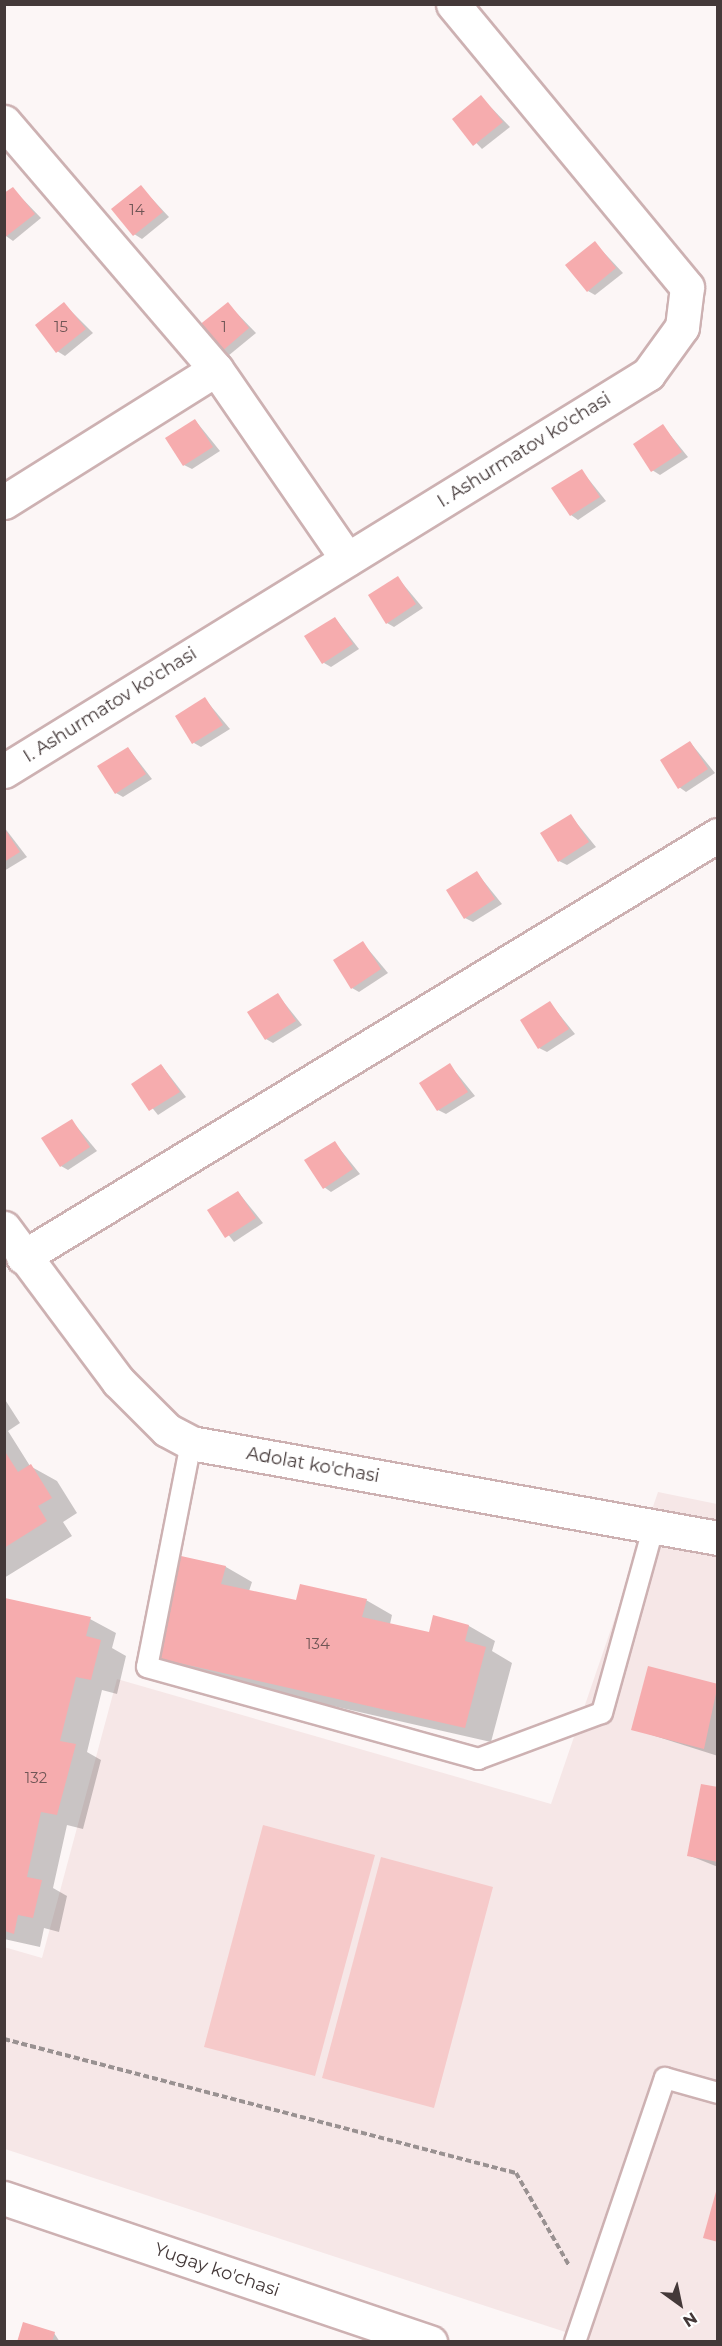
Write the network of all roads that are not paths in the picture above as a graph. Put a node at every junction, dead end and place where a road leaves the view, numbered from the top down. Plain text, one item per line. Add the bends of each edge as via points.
1 (453, 4) edge
2 (4, 122) edge
3 (216, 369) junction
4 (4, 502) edge
5 (347, 559) junction
6 (4, 771) edge
7 (717, 835) edge
8 (4, 1228) edge
9 (23, 1257) junction
10 (190, 1443) junction
11 (654, 1526) junction
12 (717, 1538) edge
13 (717, 2093) edge
14 (4, 2198) edge
15 (430, 2342) edge
16 (575, 2342) edge

1 - 5 street, I. Ashurmatov ko'chasi via 687,287 682,327 648,374
2 - 3 street
3 - 4 street
3 - 5 street
5 - 6 street, I. Ashurmatov ko'chasi
7 - 9 street
8 - 9 street, Adolat ko'chasi
9 - 10 street, Adolat ko'chasi via 118,1381 167,1430
10 - 11 street, Adolat ko'chasi
10 - 11 lane via 147,1667 478,1760 602,1713
11 - 12 street, Adolat ko'chasi
13 - 16 lane via 665,2078
14 - 15 street, Yugay ko'chasi

